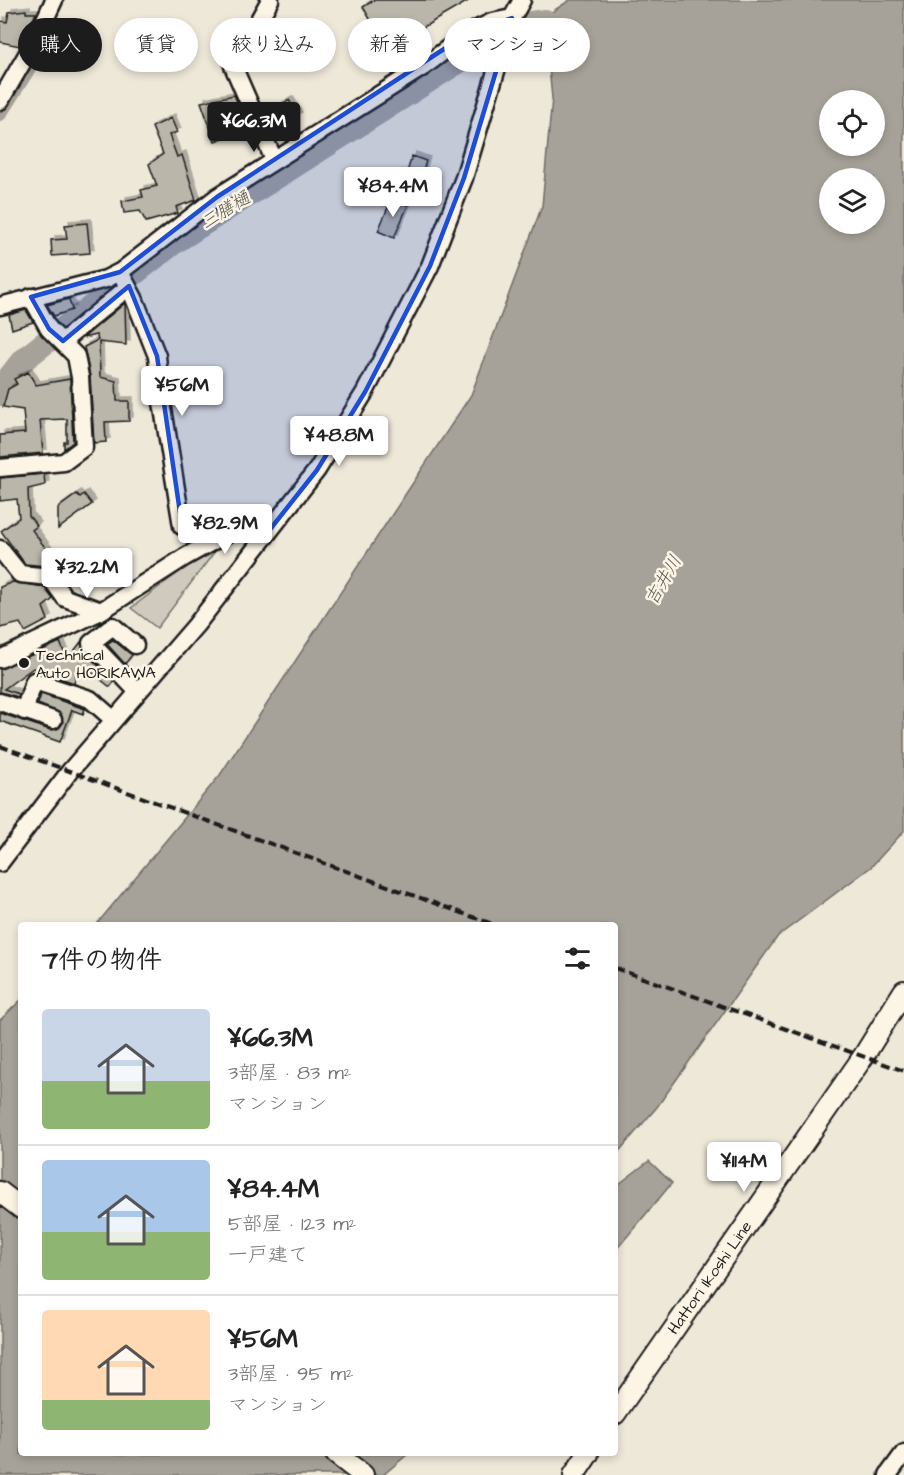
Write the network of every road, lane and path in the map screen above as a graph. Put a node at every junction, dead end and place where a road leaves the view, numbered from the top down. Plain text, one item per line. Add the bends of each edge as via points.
1 (54, 0) edge
2 (270, 0) edge
3 (522, 0) edge
4 (512, 18) edge
5 (444, 51) edge
6 (496, 72) edge
7 (0, 101) edge
8 (274, 160) junction
9 (120, 272) junction
10 (127, 288) junction
11 (31, 297) junction
12 (0, 306) edge
13 (63, 341) junction
14 (0, 468) edge
15 (242, 525) junction
16 (264, 537) junction
17 (0, 549) edge
18 (102, 611) junction
19 (135, 645) dead end
20 (0, 659) edge
21 (138, 692) junction
22 (0, 702) edge
23 (24, 711) junction
24 (53, 720) dead end
25 (114, 720) junction
26 (0, 863) edge
27 (904, 991) edge
28 (0, 1191) edge
29 (18, 1206) edge
30 (618, 1410) edge
31 (904, 1453) edge
32 (339, 1456) edge
33 (587, 1456) edge
34 (363, 1475) edge
35 (574, 1475) edge
36 (888, 1475) edge

1 - 7 street
2 - 8 street via 233,66
3 - 4 street
5 - 8 street
6 - 16 street via 464,178 430,266 365,392 317,470
8 - 9 street via 217,197
9 - 10 street
9 - 11 street
10 - 13 street
10 - 15 street via 157,356 182,526 229,520
11 - 12 street
11 - 13 street via 49,329
13 - 14 street via 76,356 84,447 64,462
15 - 16 street
15 - 18 street via 185,556
16 - 21 street
17 - 18 street via 20,574 50,577 65,598
18 - 20 street
19 - 21 street via 113,626 91,643
21 - 25 street
22 - 23 street
23 - 24 street
23 - 25 street via 34,681 90,699
25 - 26 street
27 - 30 main road, Hattori Ikoshi Line via 863,1057
28 - 29 main road
31 - 36 street
32 - 34 main road
33 - 35 main road

